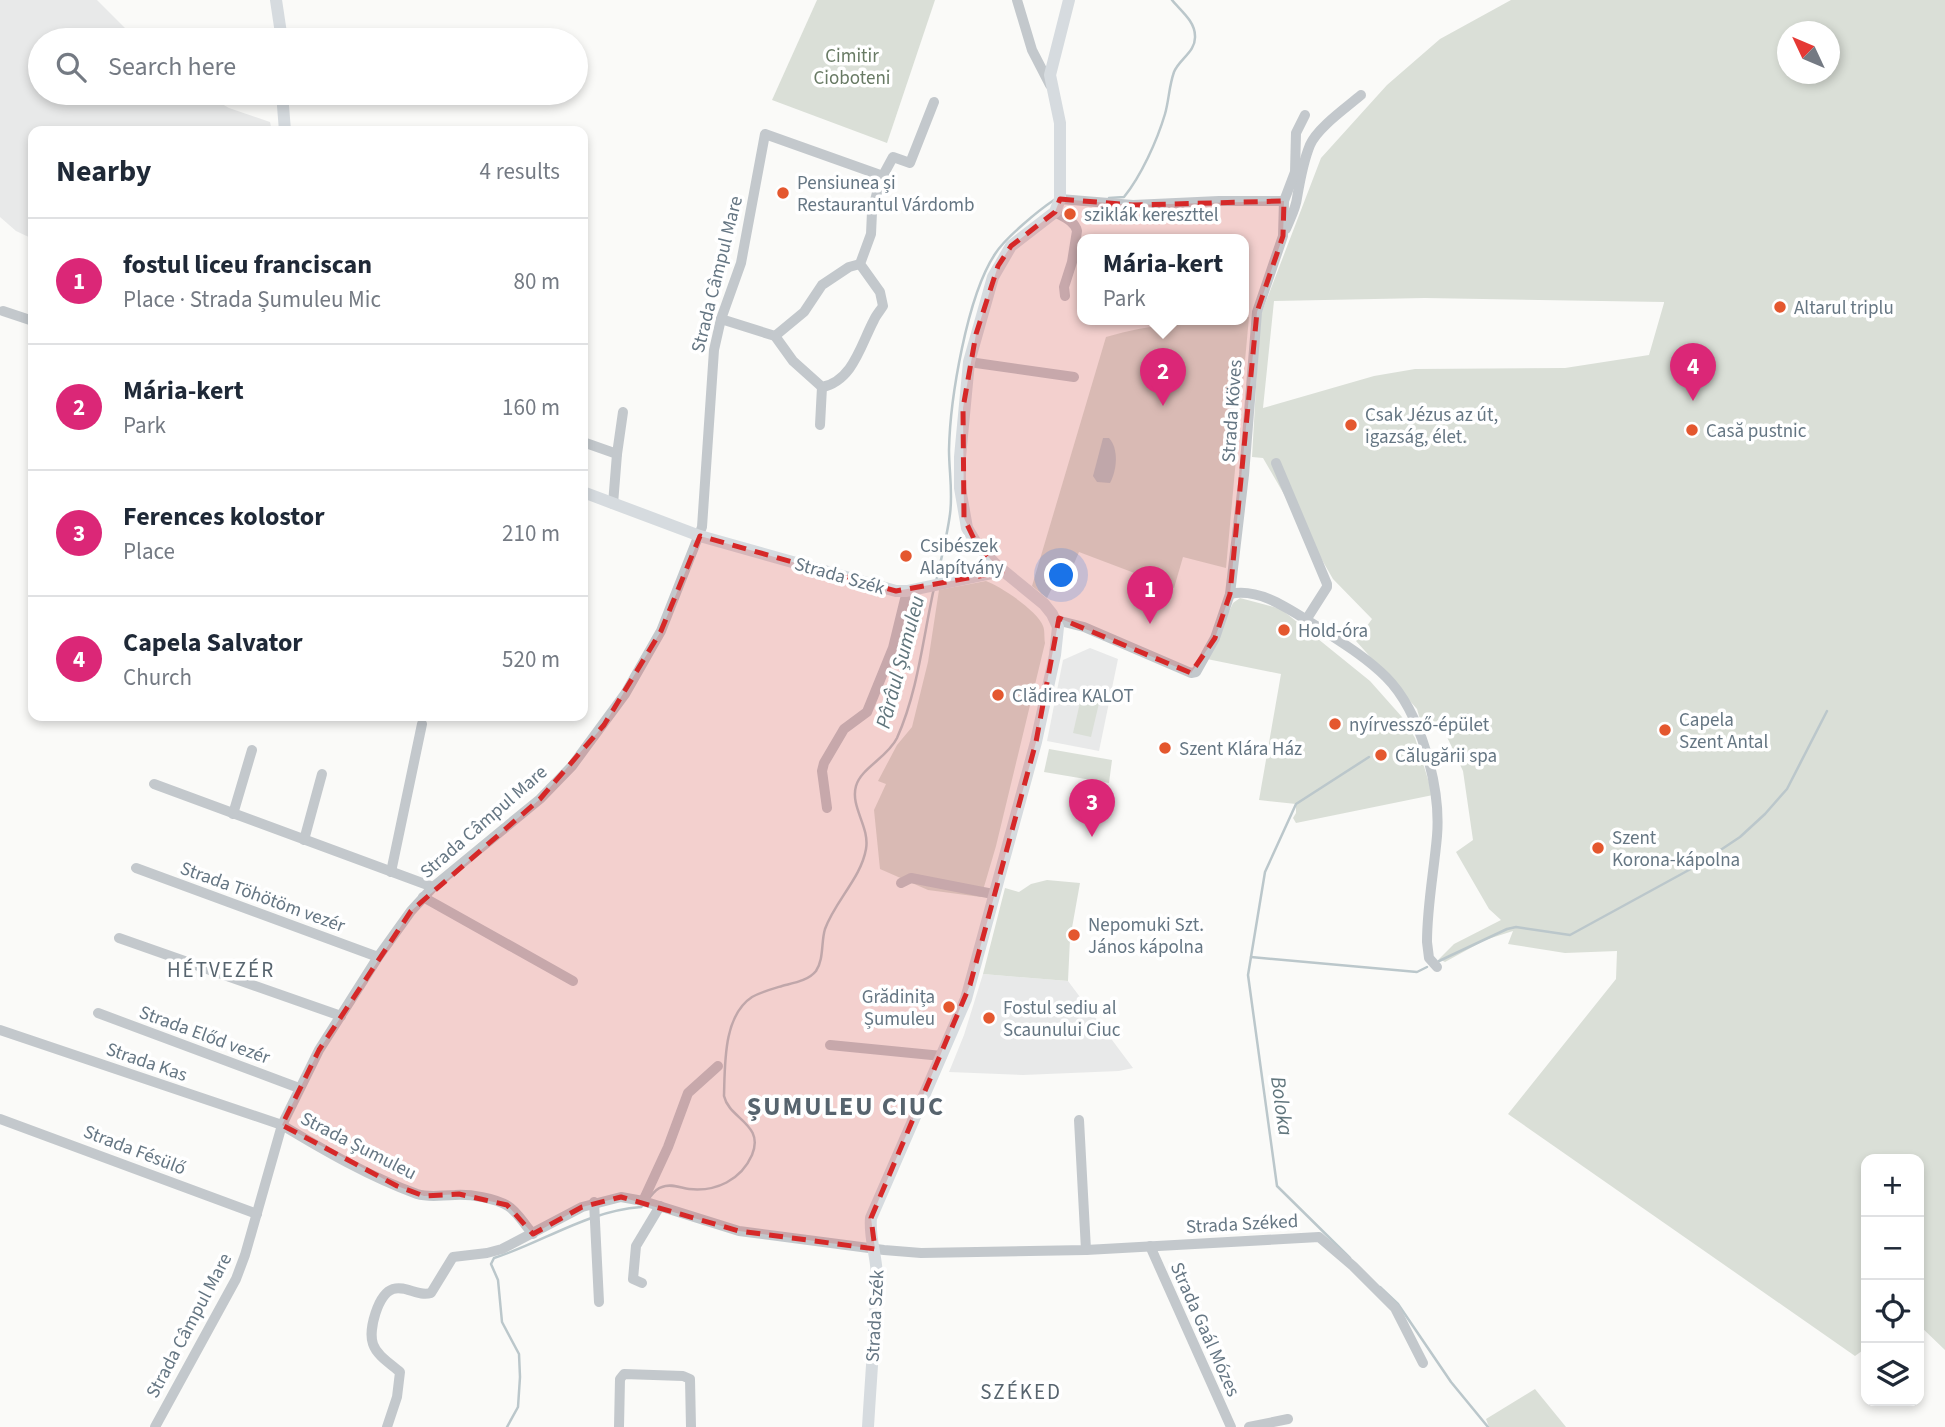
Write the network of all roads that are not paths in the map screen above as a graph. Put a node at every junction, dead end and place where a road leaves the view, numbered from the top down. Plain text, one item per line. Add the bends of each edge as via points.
1 (276, 0) edge
2 (1017, 0) edge
3 (1069, 0) edge
4 (280, 28) edge
5 (1052, 88) junction
6 (1361, 95) dead end
7 (934, 102) dead end
8 (283, 105) edge
9 (1305, 115) dead end
10 (285, 126) edge
11 (1297, 153) junction
12 (1309, 154) junction
13 (883, 176) junction
14 (1060, 197) junction
15 (1284, 201) junction
16 (1055, 212) junction
17 (1283, 236) junction
18 (860, 264) junction
19 (1065, 296) dead end
20 (4, 311) dead end
21 (28, 319) edge
22 (721, 319) junction
23 (775, 336) junction
24 (969, 362) junction
25 (1074, 377) dead end
26 (822, 387) junction
27 (623, 412) dead end
28 (820, 425) dead end
29 (588, 444) edge
30 (617, 454) junction
31 (1276, 463) dead end
32 (588, 494) edge
33 (613, 504) junction
34 (700, 536) junction
35 (1002, 571) junction
36 (907, 591) junction
37 (1230, 594) junction
38 (1056, 620) junction
39 (1306, 620) junction
40 (422, 724) dead end
41 (252, 751) dead end
42 (322, 774) dead end
43 (154, 784) dead end
44 (827, 808) dead end
45 (233, 814) junction
46 (304, 841) junction
47 (136, 868) dead end
48 (391, 872) junction
49 (901, 883) dead end
50 (433, 887) junction
51 (993, 894) junction
52 (423, 897) junction
53 (119, 937) dead end
54 (378, 957) junction
55 (1437, 967) dead end
56 (573, 981) dead end
57 (98, 1013) dead end
58 (341, 1016) junction
59 (0, 1030) edge
60 (830, 1045) dead end
61 (942, 1056) junction
62 (718, 1066) dead end
63 (299, 1088) junction
64 (0, 1119) edge
65 (1079, 1120) dead end
66 (282, 1125) junction
67 (643, 1201) junction
68 (660, 1206) junction
69 (595, 1211) junction
70 (257, 1214) junction
71 (533, 1234) junction
72 (1150, 1246) junction
73 (875, 1249) junction
74 (1086, 1250) junction
75 (642, 1283) dead end
76 (599, 1302) dead end
77 (1423, 1363) dead end
78 (1288, 1419) dead end
79 (155, 1427) edge
80 (387, 1427) edge
81 (619, 1427) edge
82 (691, 1427) edge
83 (868, 1427) edge
84 (1231, 1427) edge
85 (1249, 1427) edge

1 - 4 street
2 - 5 street via 1032,50
3 - 5 street via 1051,64
5 - 14 street via 1060,123
6 - 12 street, Strada Köves via 1316,136
7 - 13 street via 910,163 893,157
8 - 10 street
9 - 11 street, Strada Köves via 1296,133
11 - 12 street
11 - 15 street, Strada Köves
12 - 17 street, Strada Köves
13 - 18 street
13 - 22 street, Strada Câmpul Mare via 765,134 741,263
14 - 15 street via 1133,205
14 - 16 street
15 - 17 street, Strada Köves
16 - 19 street via 1077,231
16 - 24 street via 1011,246 998,266
17 - 37 street, Strada Köves via 1257,312
18 - 23 street via 822,285 804,312
18 - 26 street via 880,292 883,306 842,378
20 - 21 street
22 - 23 street
22 - 34 street, Strada Câmpul Mare via 710,387
23 - 26 street via 788,356
24 - 25 street
24 - 35 street via 961,433 962,509 971,536
26 - 28 street
27 - 30 street
29 - 30 street
30 - 33 street
31 - 39 street via 1327,584
32 - 33 street, Strada Szék
33 - 34 street, Strada Szék
34 - 36 street, Strada Szék
34 - 50 street, Strada Câmpul Mare via 649,653 588,747 540,799
35 - 36 street, Strada Szék
35 - 38 street via 1044,604
36 - 44 street via 892,648 867,712 844,729 824,763
37 - 38 street, Strada Köves via 1210,647 1191,673 1084,627
37 - 39 street via 1255,595
38 - 51 street, Strada Szék via 1055,655 1044,706
39 - 55 street via 1386,677 1400,695 1426,750 1438,817 1427,942 1429,958
40 - 48 street
41 - 45 street
42 - 46 street
43 - 45 street
45 - 46 street
46 - 48 street
47 - 54 street, Strada Töhötöm vezér
48 - 50 street
49 - 51 street via 912,878
50 - 52 street, Strada Câmpul Mare
51 - 61 street, Strada Szék via 966,999
52 - 54 street, Strada Câmpul Mare
52 - 56 street
53 - 58 street
54 - 58 street, Strada Câmpul Mare
57 - 63 street, Strada Előd vezér
58 - 63 street, Strada Câmpul Mare
59 - 66 street, Strada Kas
60 - 61 street
61 - 73 street, Strada Szék via 871,1218
62 - 67 street via 688,1093
63 - 66 street, Strada Câmpul Mare
64 - 70 street, Strada Fésülő
65 - 74 street
66 - 70 street, Strada Câmpul Mare
66 - 71 street, Strada Șumuleu via 424,1196 459,1194 507,1205
67 - 68 street
67 - 69 street via 621,1197
68 - 73 street via 739,1231
68 - 75 street via 634,1253 633,1279
69 - 71 street
69 - 76 street
70 - 79 street, Strada Câmpul Mare via 236,1279
71 - 80 street via 487,1254 453,1257 431,1293 395,1289 383,1297 374,1322 373,1345 400,1373
72 - 74 street, Strada Széked
72 - 77 street, Strada Széked via 1319,1237 1395,1308
72 - 84 street, Strada Gaál Mózes
73 - 74 street, Strada Széked via 920,1253
73 - 83 street, Strada Szék
78 - 85 street
81 - 82 street via 624,1374 690,1379

